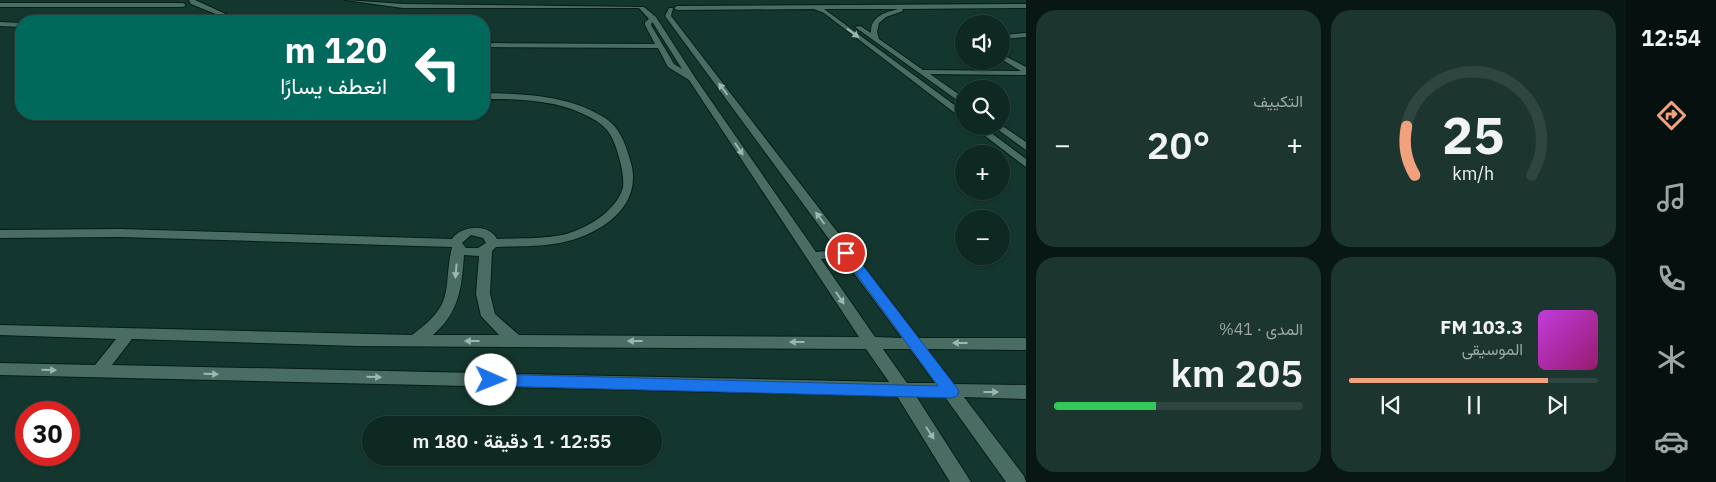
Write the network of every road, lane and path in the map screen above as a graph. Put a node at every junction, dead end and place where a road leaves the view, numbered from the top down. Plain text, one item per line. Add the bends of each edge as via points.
1 (192, 0) edge
2 (348, 0) edge
3 (376, 0) edge
4 (625, 0) edge
5 (630, 0) edge
6 (697, 0) edge
7 (182, 2) edge
8 (0, 5) edge
9 (1025, 5) edge
10 (812, 6) junction
11 (844, 6) junction
12 (922, 6) junction
13 (640, 8) junction
14 (666, 9) edge
15 (209, 15) edge
16 (223, 15) edge
17 (0, 24) edge
18 (15, 25) edge
19 (1026, 35) edge
20 (1010, 36) edge
21 (876, 39) junction
22 (490, 41) edge
23 (659, 44) junction
24 (490, 45) edge
25 (1010, 62) edge
26 (922, 72) junction
27 (1026, 72) edge
28 (929, 77) junction
29 (1026, 78) edge
30 (692, 79) junction
31 (490, 96) edge
32 (955, 96) edge
33 (955, 110) edge
34 (988, 135) edge
35 (1009, 135) edge
36 (1026, 147) edge
37 (1026, 164) edge
38 (0, 234) edge
39 (457, 245) junction
40 (489, 246) junction
41 (846, 253) junction
42 (812, 256) junction
43 (0, 330) edge
44 (127, 335) junction
45 (416, 340) junction
46 (515, 341) junction
47 (870, 343) junction
48 (914, 343) junction
49 (1026, 344) edge
50 (0, 368) edge
51 (99, 371) junction
52 (902, 389) junction
53 (951, 392) junction
54 (1026, 392) edge
55 (961, 482) edge
56 (1017, 482) edge

1 - 16 street
2 - 13 street via 403,6
3 - 4 street via 584,3
5 - 13 street via 631,5
6 - 9 street via 1015,2
7 - 8 street
7 - 15 street
9 - 12 street
10 - 11 street
10 - 14 street
10 -> 33 street via 826,12
11 - 12 street
11 - 21 street via 839,10 841,15
12 - 21 street via 880,18 872,31
13 - 14 street
14 - 23 street via 647,24
14 - 30 street
41 -> 14 street via 668,16
17 - 18 street
19 - 20 street
21 - 26 street
22 - 23 street
23 - 24 street
23 - 30 street via 676,70
25 - 27 street
26 - 27 street
26 - 28 street
28 - 29 street
28 - 32 street
30 -> 42 street
31 - 40 street via 554,100 581,108 604,121 618,136 627,169 628,188 618,208 595,226 562,239
34 - 37 street
35 - 36 street
38 - 39 street via 120,233
39 - 40 street via 468,253
39 - 40 street via 458,238 464,234 479,232 491,238
39 -> 45 street via 454,294 444,316
40 - 46 street via 483,294 488,316
41 - 42 street
41 - 48 street
42 -> 47 street
43 - 44 street
44 - 45 street
44 - 51 street
46 -> 45 street
47 -> 46 street
47 - 48 street
47 - 52 street
49 -> 48 street
48 - 53 street
50 -> 51 street
51 -> 52 street
52 - 53 street
52 -> 55 street
53 -> 54 street
53 - 56 street

